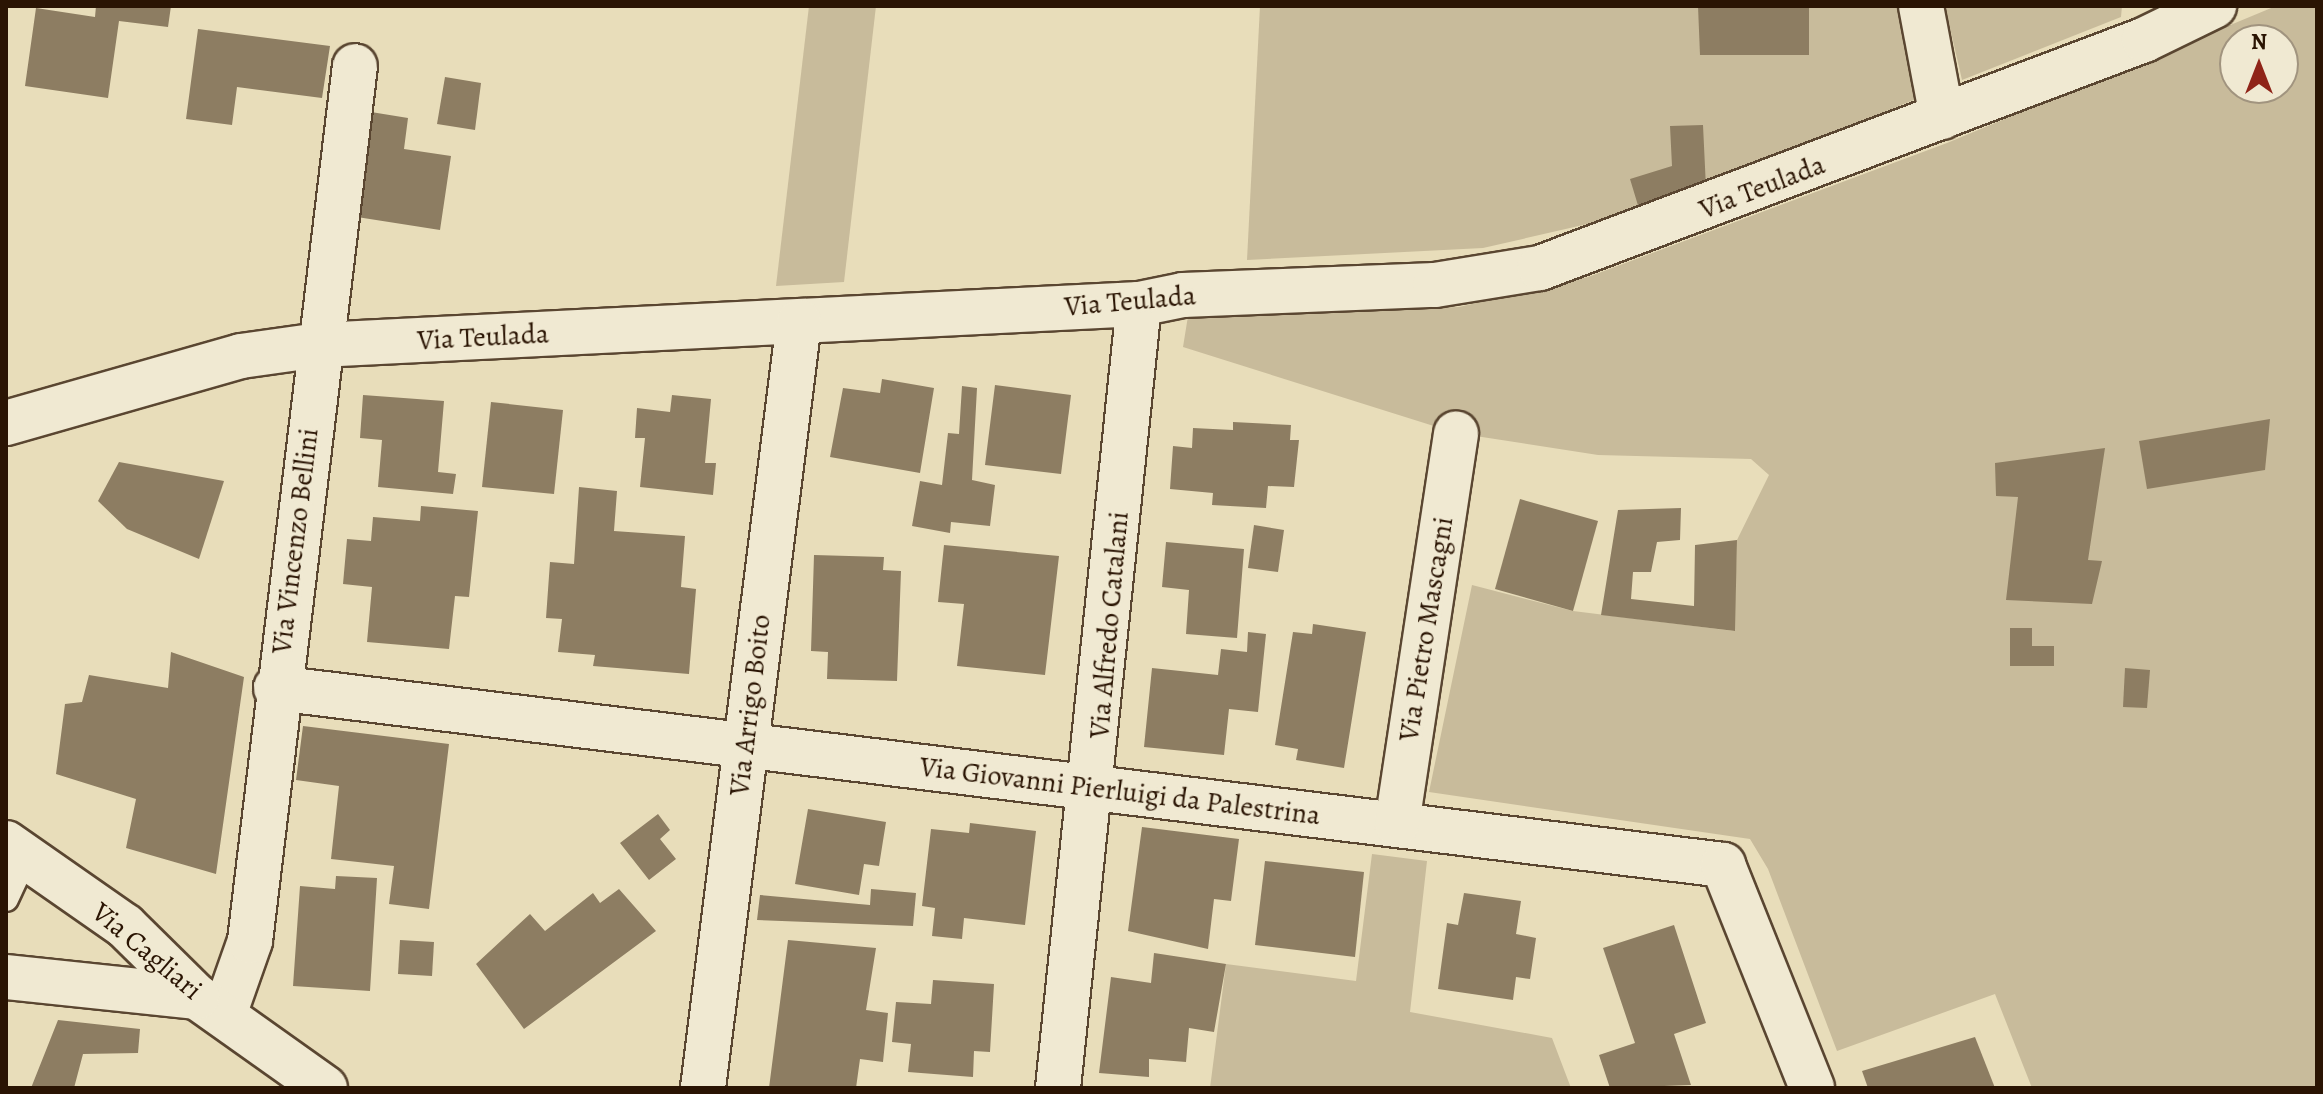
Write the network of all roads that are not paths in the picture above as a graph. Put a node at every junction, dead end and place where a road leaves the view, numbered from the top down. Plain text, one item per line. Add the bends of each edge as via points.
1 (1921, 6) edge
2 (2214, 6) edge
3 (2141, 23) edge
4 (355, 66) dead end
5 (1942, 117) junction
6 (1139, 304) junction
7 (799, 322) junction
8 (319, 345) junction
9 (6, 423) edge
10 (1456, 433) dead end
11 (276, 688) junction
12 (744, 745) junction
13 (1095, 788) junction
14 (1397, 824) junction
15 (11, 874) edge
16 (6, 977) edge
17 (211, 1004) junction
18 (325, 1088) edge
19 (703, 1088) edge
20 (1058, 1088) edge
21 (1812, 1088) edge

1 - 5 street
2 - 3 street, Via Teulada
3 - 5 street, Via Teulada
4 - 8 street, Via Vincenzo Bellini
5 - 6 street, Via Teulada via 1540,268 1435,285 1183,295
6 - 7 street, Via Teulada
6 - 13 street, Via Alfredo Catalani
7 - 8 street, Via Teulada
7 - 12 street, Via Arrigo Boito
8 - 9 street, Via Teulada via 241,356
8 - 11 street, Via Vincenzo Bellini
10 - 14 street, Via Pietro Mascagni
11 - 12 street, Via Giovanni Pierluigi da Palestrina
11 - 17 street, Via Vincenzo Bellini via 250,941
12 - 13 street, Via Giovanni Pierluigi da Palestrina
12 - 19 street, Via Arrigo Boito
13 - 14 street, Via Giovanni Pierluigi da Palestrina
13 - 20 street, Via Alfredo Catalani
14 - 21 street, Via Giovanni Pierluigi da Palestrina via 1723,865
15 - 17 street, Via Cagliari via 125,926
16 - 17 street
17 - 18 street, Via Cagliari

